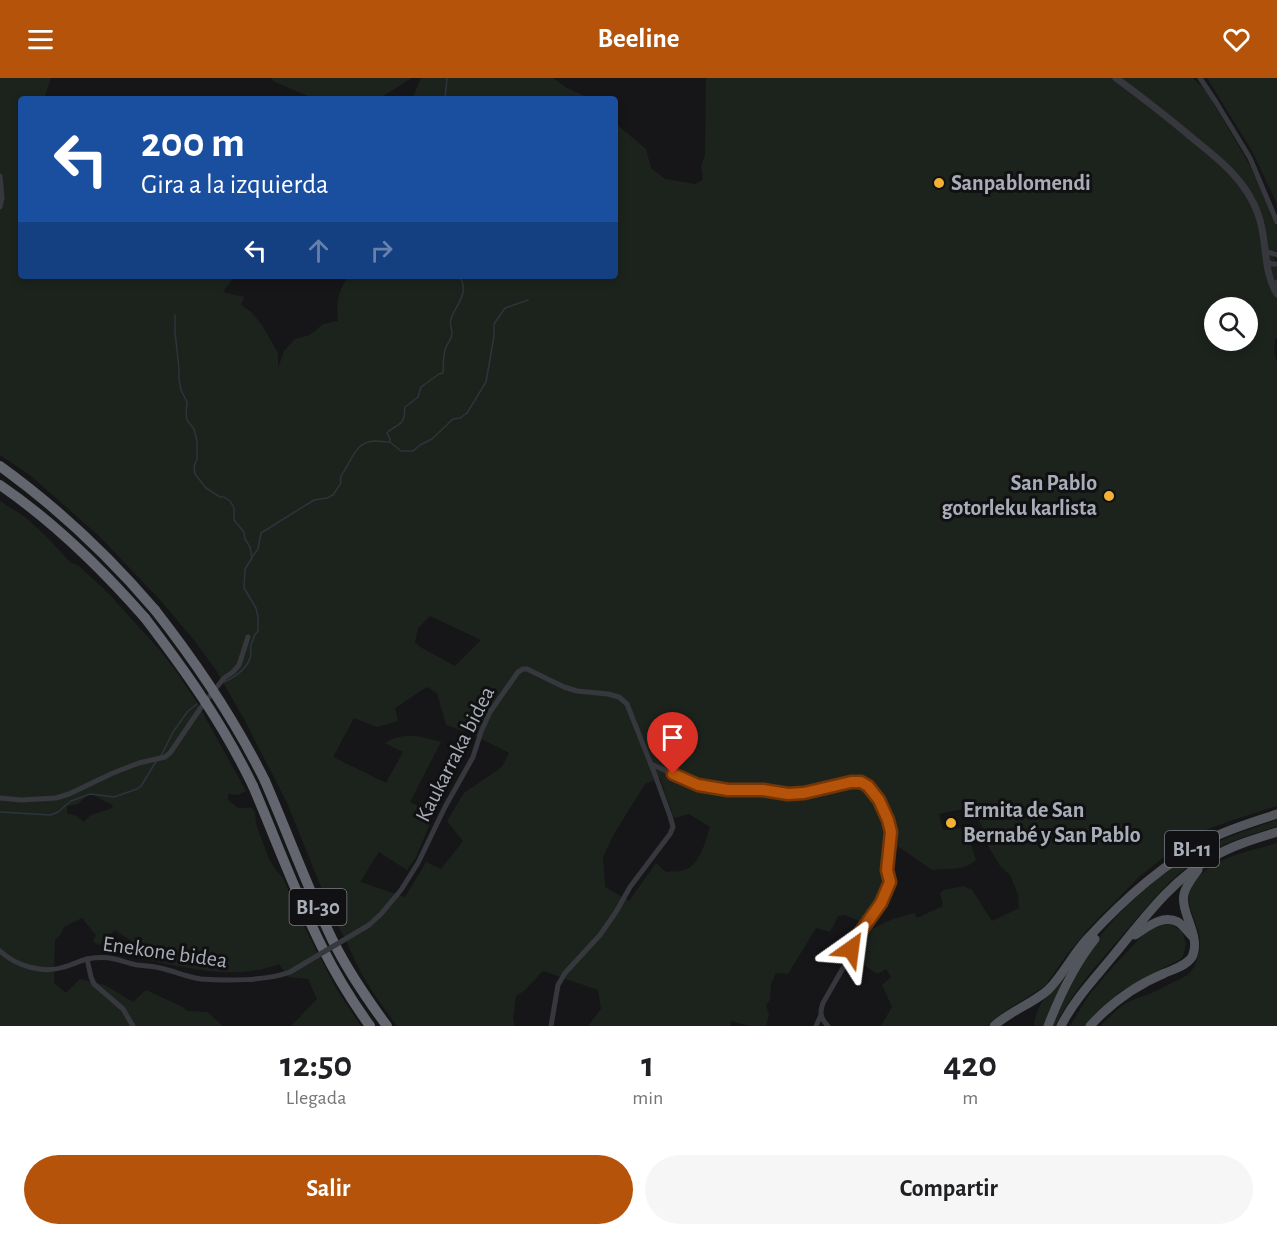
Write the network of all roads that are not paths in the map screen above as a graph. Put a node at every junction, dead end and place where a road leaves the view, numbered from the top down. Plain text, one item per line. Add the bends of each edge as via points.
1 (1116, 78) edge
2 (1200, 78) edge
3 (0, 177) edge
4 (0, 207) edge
5 (1277, 222) edge
6 (1265, 251) junction
7 (1276, 255) edge
8 (1266, 261) junction
9 (1277, 264) edge
10 (1277, 294) edge
11 (0, 466) edge
12 (0, 485) edge
13 (248, 637) dead end
14 (651, 764) junction
15 (0, 798) edge
16 (1277, 814) edge
17 (1277, 832) edge
18 (1202, 864) junction
19 (1120, 906) junction
20 (369, 925) joint
21 (1193, 937) junction
22 (1126, 941) junction
23 (0, 951) edge
24 (87, 958) junction
25 (821, 1015) junction
26 (133, 1026) edge
27 (370, 1026) edge
28 (387, 1026) edge
29 (551, 1026) edge
30 (816, 1026) edge
31 (828, 1026) edge
32 (994, 1026) edge
33 (1048, 1026) edge
34 (1061, 1026) edge
35 (1090, 1026) edge

1 - 6 street via 1162,111 1242,184 1259,215
2 - 5 street via 1250,158
3 - 4 street
6 - 7 street
6 - 8 street
7 - 8 street
8 - 9 street
8 - 10 street
11 - 28 highway, BI-30, bridge via 81,532 121,572 199,668 251,751 334,942
12 - 27 highway, BI-30, bridge via 72,542 103,573 145,618 208,705 253,786 318,940
13 - 15 street via 239,664 202,705 165,757 139,763 56,798
14 - 20 street, Kaukarraka bidea via 627,704 619,697 577,691 523,669 490,712 473,757 418,863
14 - 25 street via 698,785 728,790 788,794 861,782 879,800 891,832 887,870 890,882 851,949
14 - 29 street, Kaukarraka bidea via 670,816 670,834 600,936 565,973 558,985
16 - 19 main road, BI-11 via 1232,830 1176,859
17 - 18 main road, BI-11 via 1238,845
18 - 21 main road via 1184,892
18 - 22 main road, BI-11 via 1171,889
19 - 32 main road via 1085,940 1048,990
19 - 33 main road, BI-11 via 1077,965
20 - 24 street, Enekone bidea, bridge via 290,972 260,978 200,979 107,957
21 - 22 main road via 1178,922 1170,920 1150,924
21 - 35 main road via 1193,951 1186,963 1124,996
22 - 34 main road, BI-11
23 - 24 street, Enekone bidea via 18,964 38,968 57,969
24 - 26 street, Enekone bidea via 94,984 123,1009
25 - 30 street
25 - 31 street

